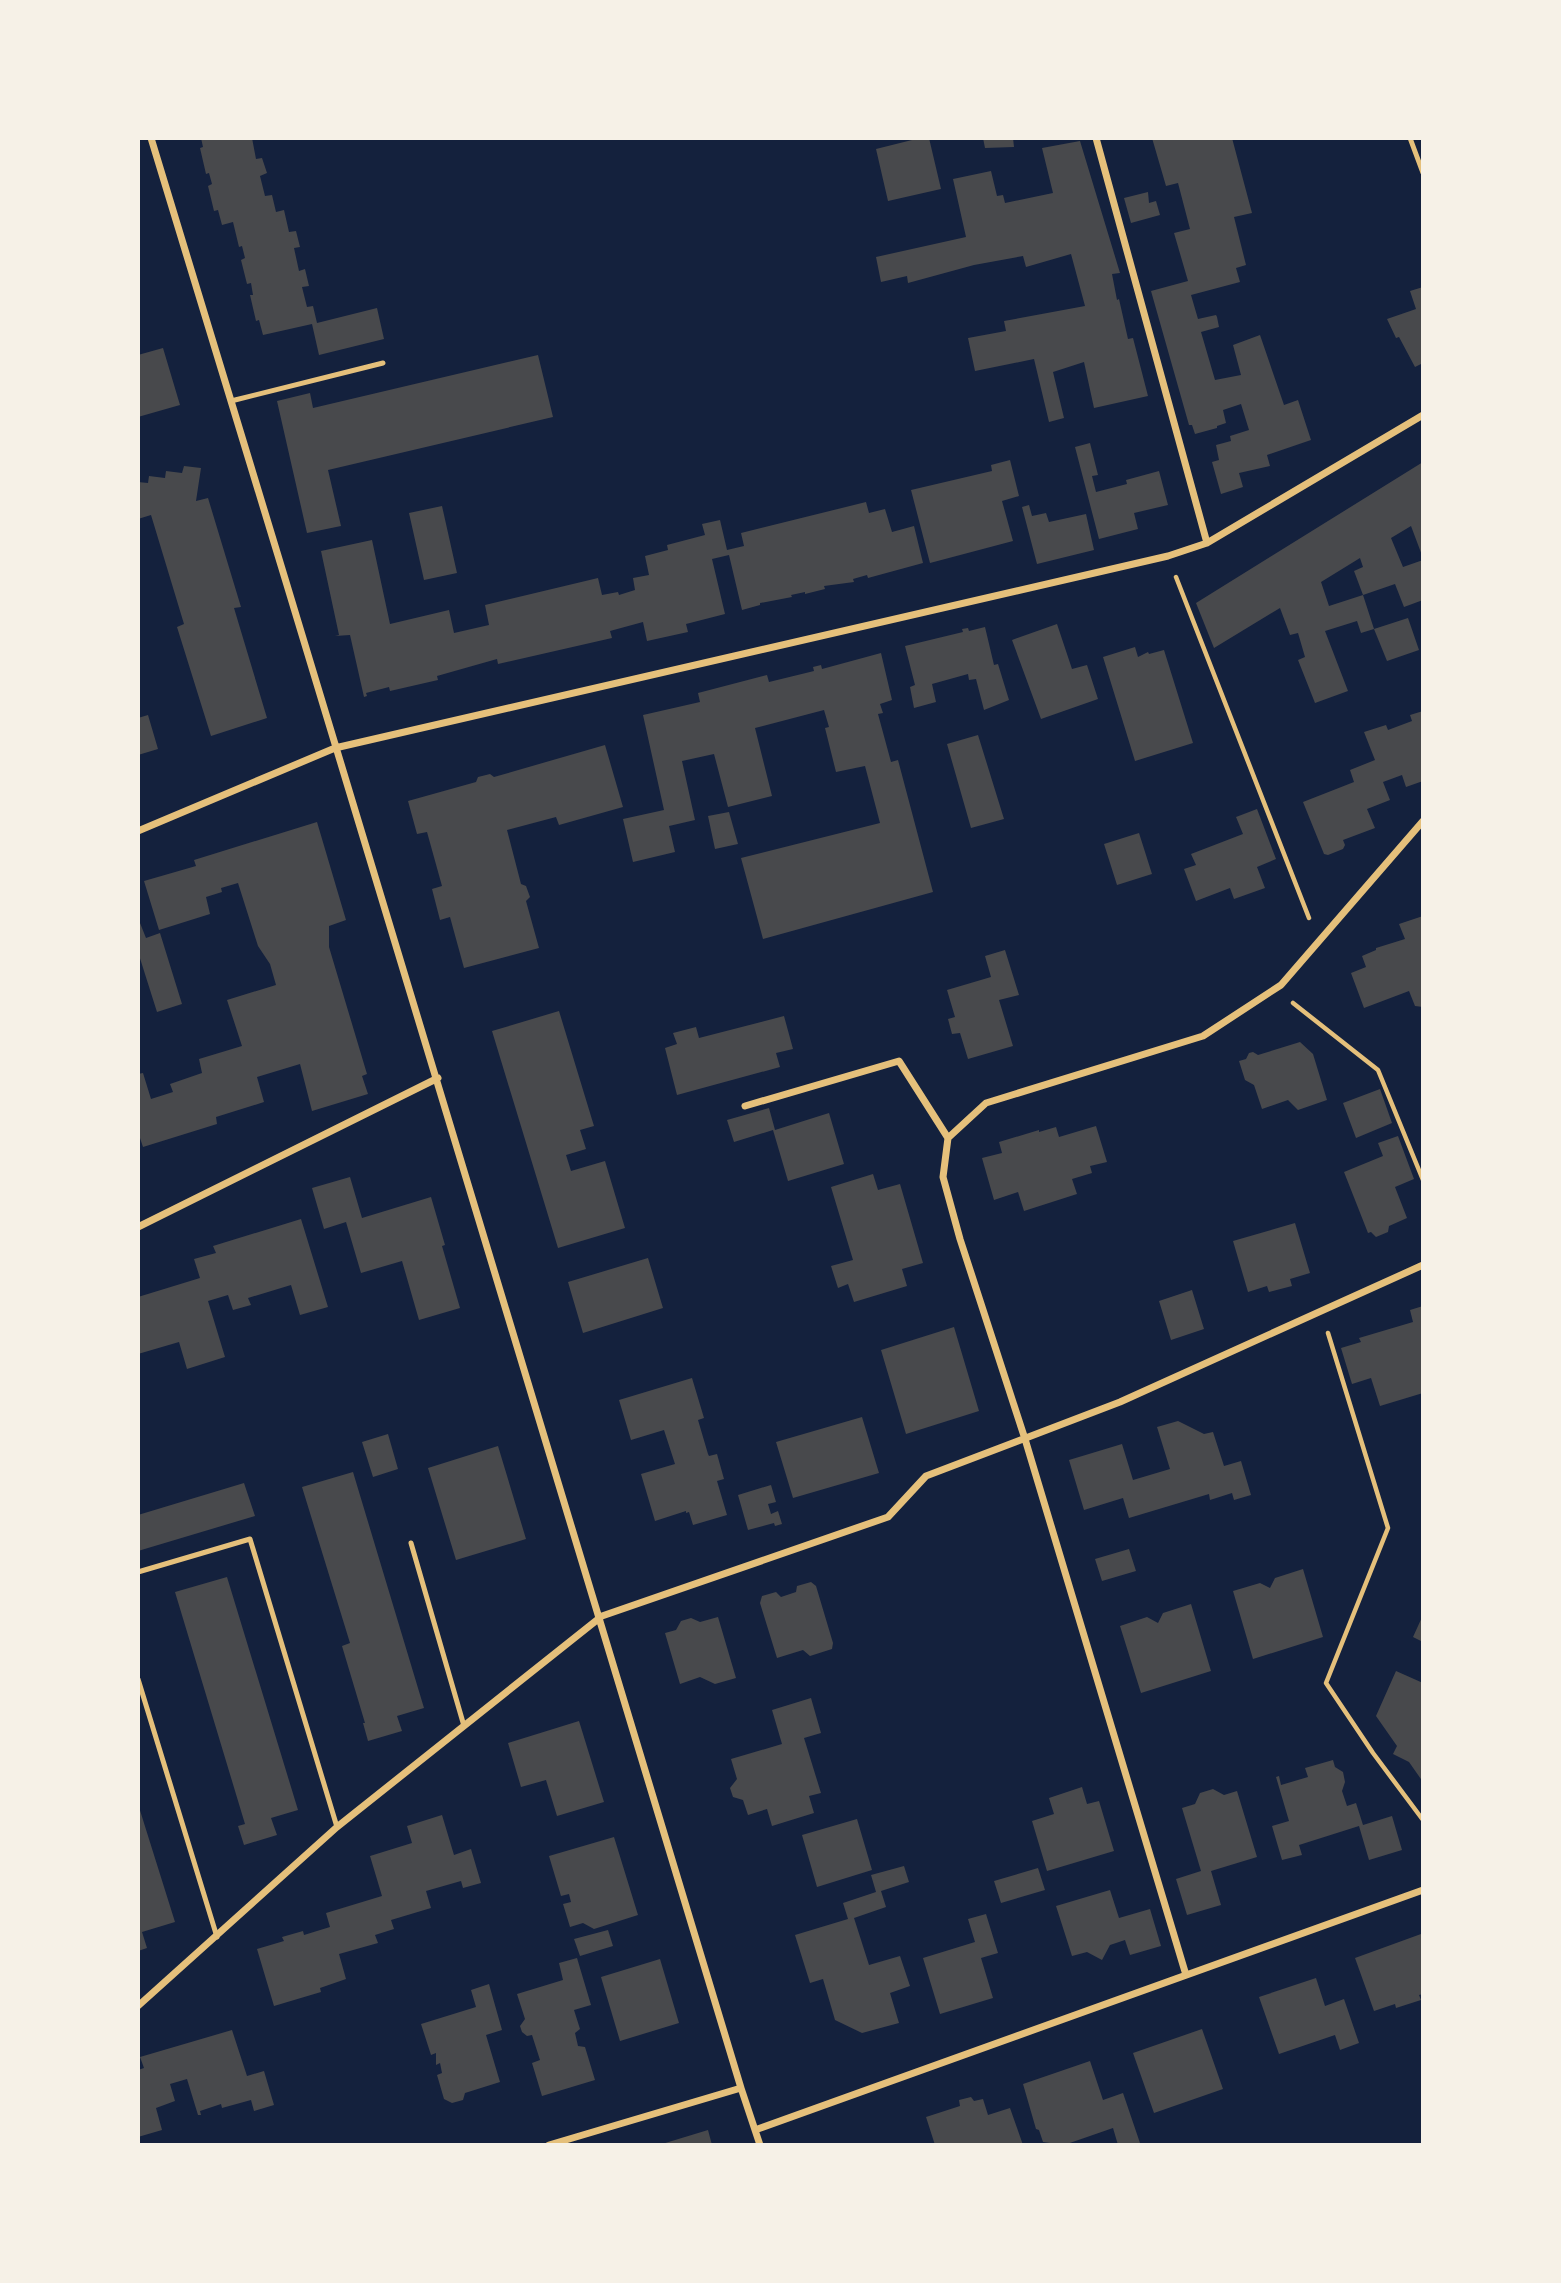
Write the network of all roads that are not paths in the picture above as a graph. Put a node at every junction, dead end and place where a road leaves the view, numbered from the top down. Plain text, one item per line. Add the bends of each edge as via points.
1 (151, 138) edge
2 (1096, 138) edge
3 (1410, 138) edge
4 (1423, 173) edge
5 (383, 363) dead end
6 (231, 401) junction
7 (1423, 415) edge
8 (1207, 543) junction
9 (335, 748) junction
10 (1423, 821) edge
11 (138, 831) edge
12 (438, 1077) junction
13 (745, 1106) dead end
14 (948, 1138) junction
15 (138, 1227) edge
16 (1423, 1265) edge
17 (1025, 1439) junction
18 (411, 1543) dead end
19 (138, 1572) edge
20 (602, 1616) junction
21 (138, 1679) edge
22 (464, 1726) junction
23 (337, 1827) junction
24 (1423, 1890) edge
25 (217, 1937) junction
26 (1186, 1975) junction
27 (138, 2006) edge
28 (741, 2088) junction
29 (755, 2130) junction
30 (549, 2145) edge
31 (760, 2145) edge

1 - 6 street
2 - 8 street
3 - 4 lane
5 - 6 lane
6 - 9 street
7 - 8 street
8 - 9 street via 1168,556
9 - 11 street
9 - 12 street
10 - 14 street via 1281,985 1203,1036 986,1103
12 - 15 street
12 - 20 street
13 - 14 street via 899,1061
14 - 17 street via 943,1177
16 - 17 street via 1120,1402
17 - 20 street via 926,1476 888,1517
17 - 26 street
18 - 22 lane
19 - 23 lane via 250,1539
20 - 22 street
20 - 28 street
21 - 25 lane
22 - 23 street
23 - 25 street
24 - 26 street
25 - 27 street
26 - 29 street
28 - 29 street
28 - 30 street
29 - 31 street

